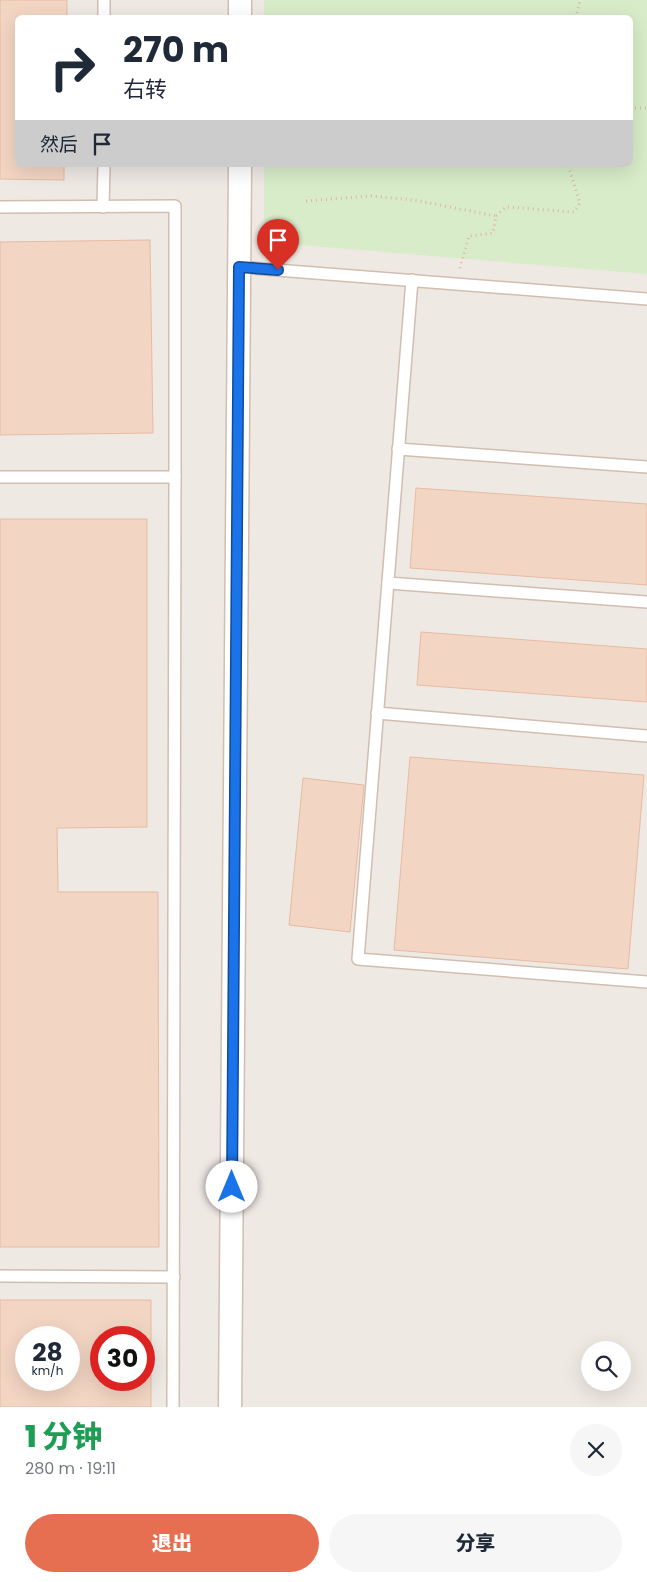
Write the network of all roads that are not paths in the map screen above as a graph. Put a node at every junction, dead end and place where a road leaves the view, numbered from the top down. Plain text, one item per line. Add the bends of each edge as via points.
1 (104, 0) edge
2 (240, 0) edge
3 (104, 15) edge
4 (240, 15) edge
5 (104, 167) edge
6 (240, 167) edge
7 (0, 207) edge
8 (103, 207) junction
9 (239, 267) junction
10 (412, 280) junction
11 (647, 299) edge
12 (398, 448) junction
13 (647, 467) edge
14 (0, 477) edge
15 (175, 477) junction
16 (388, 583) junction
17 (647, 602) edge
18 (377, 713) junction
19 (647, 736) edge
20 (647, 982) edge
21 (0, 1276) edge
22 (174, 1277) junction
23 (173, 1407) edge
24 (230, 1407) edge

1 - 3 lane
2 - 4 street
5 - 8 lane
6 - 9 street
7 - 8 lane
8 - 15 lane via 175,206
9 - 10 lane
9 - 24 street
10 - 11 lane
10 - 12 lane
12 - 13 lane
12 - 16 lane
14 - 15 lane
15 - 22 lane
16 - 17 lane
16 - 18 lane
18 - 19 lane
18 - 20 lane via 358,960
21 - 22 lane
22 - 23 lane

